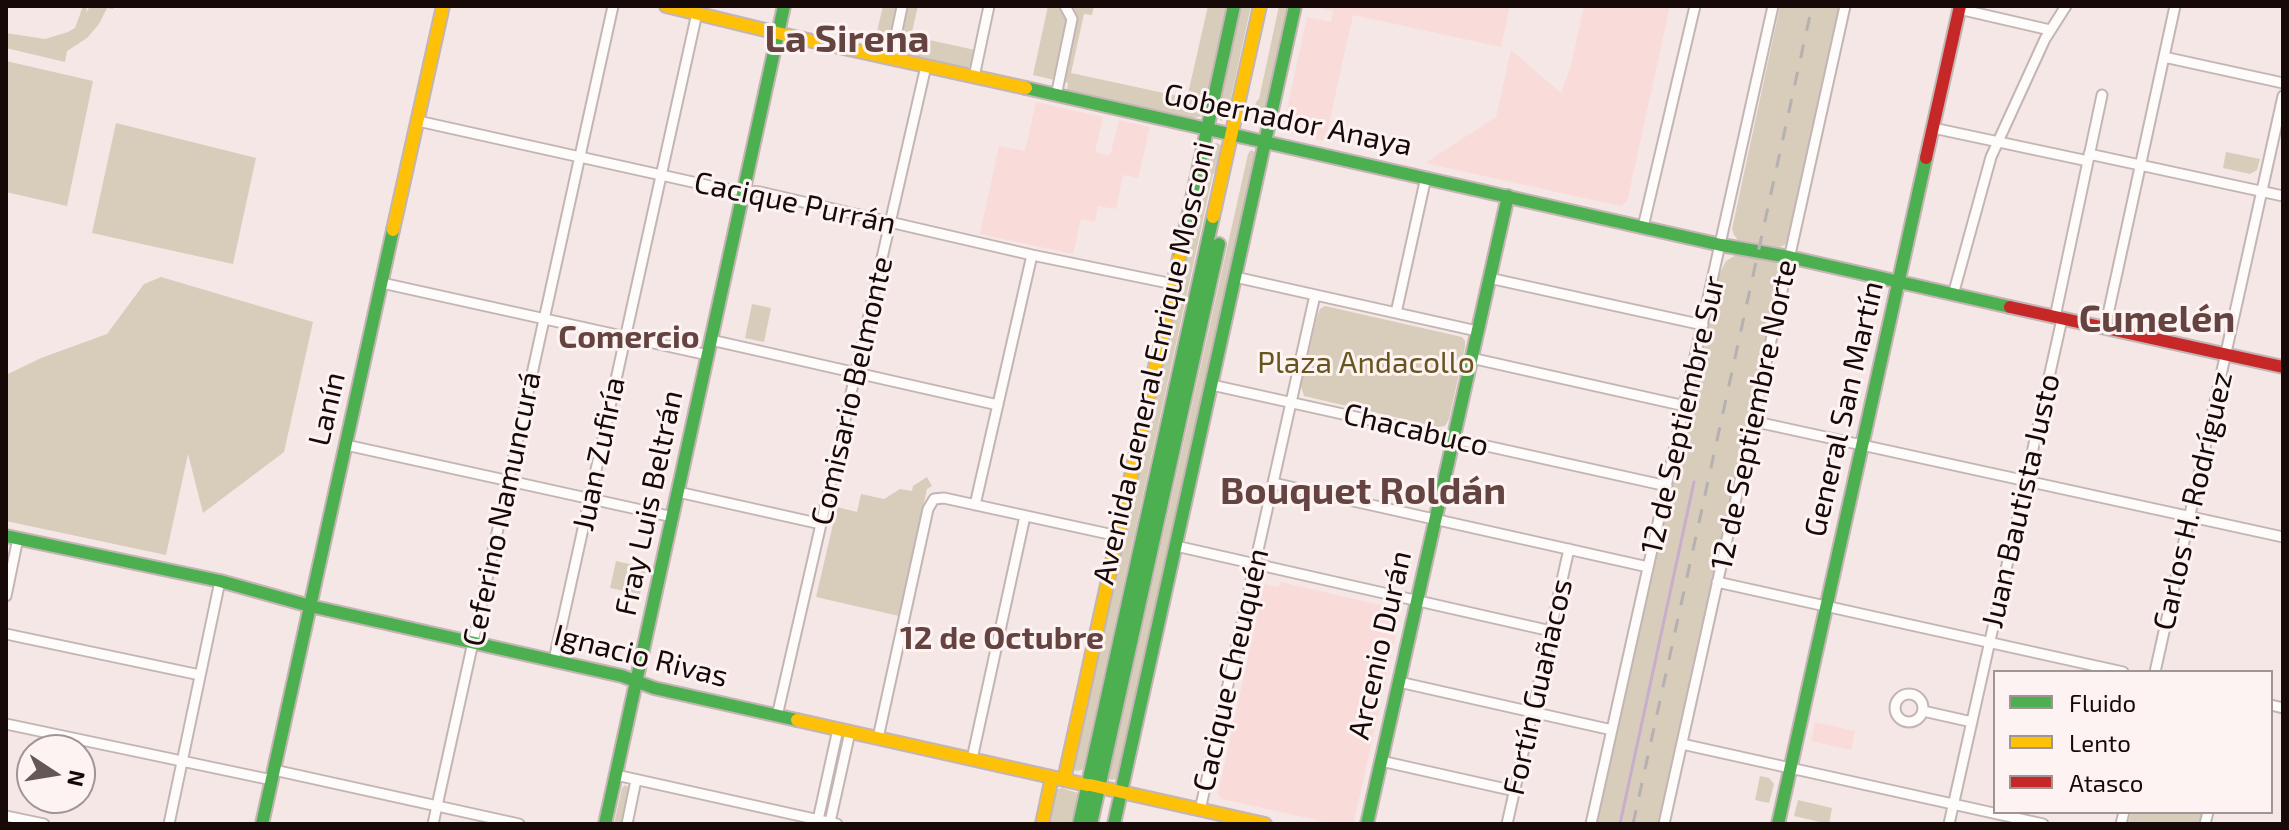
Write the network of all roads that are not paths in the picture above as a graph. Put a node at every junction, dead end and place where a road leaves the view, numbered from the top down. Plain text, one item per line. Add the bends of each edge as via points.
1 (443, 6) edge
2 (613, 6) edge
3 (666, 6) edge
4 (784, 6) edge
5 (989, 6) edge
6 (1065, 6) edge
7 (1234, 6) edge
8 (1260, 6) edge
9 (1271, 6) edge
10 (1295, 6) edge
11 (1695, 6) edge
12 (1773, 6) edge
13 (1845, 6) edge
14 (2066, 6) edge
15 (2175, 6) edge
16 (902, 7) edge
17 (1959, 8) edge
18 (697, 13) junction
19 (2050, 30) junction
20 (778, 32) junction
21 (2164, 57) junction
22 (891, 59) junction
23 (926, 66) junction
24 (974, 77) junction
25 (2283, 83) edge
26 (2102, 95) dead end
27 (1056, 96) junction
28 (2283, 96) edge
29 (418, 121) junction
30 (1933, 128) junction
31 (1207, 129) junction
32 (1237, 135) junction
33 (1266, 141) junction
34 (1998, 142) junction
35 (579, 157) junction
36 (2089, 157) junction
37 (2140, 165) junction
38 (661, 175) junction
39 (1426, 177) junction
40 (744, 191) junction
41 (2262, 192) junction
42 (1508, 196) junction
43 (2283, 196) edge
44 (891, 222) junction
45 (1643, 227) junction
46 (1721, 245) junction
47 (1032, 255) junction
48 (1789, 257) junction
49 (1235, 277) junction
50 (1489, 278) junction
51 (1899, 282) junction
52 (382, 283) junction
53 (1173, 284) junction
54 (1315, 295) junction
55 (1953, 295) junction
56 (1396, 313) junction
57 (2058, 318) junction
58 (544, 319) junction
59 (1703, 325) junction
60 (2105, 328) junction
61 (1477, 331) junction
62 (625, 337) junction
63 (711, 340) junction
64 (2226, 354) junction
65 (708, 355) junction
66 (1471, 358) junction
67 (2283, 367) edge
68 (856, 373) junction
69 (1212, 385) junction
70 (1291, 402) junction
71 (998, 405) junction
72 (1685, 406) junction
73 (1752, 421) junction
74 (1453, 438) junction
75 (346, 445) junction
76 (1862, 445) junction
77 (508, 480) junction
78 (2025, 481) junction
79 (1273, 483) junction
80 (1667, 486) junction
81 (678, 492) junction
82 (589, 498) junction
83 (975, 505) junction
84 (1025, 516) junction
85 (2190, 516) junction
86 (673, 517) junction
87 (1435, 520) junction
88 (821, 524) junction
89 (1118, 536) junction
90 (12, 537) edge
91 (2283, 537) edge
92 (1176, 546) junction
93 (1569, 549) junction
94 (1255, 564) junction
95 (1648, 567) junction
96 (220, 581) junction
97 (1717, 582) junction
98 (6, 596) edge
99 (1417, 600) junction
100 (310, 606) junction
101 (1827, 606) junction
102 (1551, 631) junction
103 (6, 634) edge
104 (473, 642) junction
105 (1989, 642) junction
106 (554, 660) junction
107 (2114, 670) edge
108 (2155, 670) edge
109 (200, 675) junction
110 (637, 681) junction
111 (1399, 682) junction
112 (1923, 711) dead end
113 (1532, 712) junction
114 (777, 716) junction
115 (1972, 722) junction
116 (6, 724) edge
117 (844, 730) junction
118 (1612, 730) junction
119 (878, 738) junction
120 (1682, 744) junction
121 (972, 759) junction
122 (182, 761) junction
123 (1381, 761) junction
124 (1791, 768) junction
125 (273, 775) junction
126 (616, 775) junction
127 (1058, 778) junction
128 (636, 780) junction
129 (1093, 786) junction
130 (1515, 791) junction
131 (1121, 792) junction
132 (1953, 804) junction
133 (437, 806) junction
134 (1200, 810) junction
135 (1993, 813) edge
136 (1998, 814) edge
137 (6, 816) edge
138 (787, 819) edge
139 (818, 820) junction
140 (833, 823) edge
141 (44, 824) edge
142 (169, 824) edge
143 (262, 824) edge
144 (433, 824) edge
145 (519, 824) edge
146 (605, 824) edge
147 (627, 824) edge
148 (1042, 824) edge
149 (1079, 824) edge
150 (1091, 824) edge
151 (1114, 824) edge
152 (1265, 824) edge
153 (1367, 824) edge
154 (1507, 824) edge
155 (1591, 824) edge
156 (1664, 824) edge
157 (1778, 824) edge
158 (1949, 824) edge
159 (2043, 824) edge

1 - 29 main road, Lanín
2 - 35 street, Ceferino Namuncurá
3 - 18 main road, Gobernador Anaya
4 - 20 main road, Fray Luis Beltrán
5 - 24 street
6 - 27 street via 1072,19
7 - 31 main road
8 - 32 main road, Avenida General Enrique Mosconi
9 - 32 main road, Avenida General Enrique Mosconi
10 - 33 main road
11 - 45 street
12 - 46 street, 12 de Septiembre Sur
13 - 48 street, 12 de Septiembre Norte
14 - 19 street
15 - 21 street
16 - 22 street
17 - 19 street
17 - 30 main road, General San Martín
18 - 20 main road, Gobernador Anaya
18 - 38 street, Juan Zufiría
19 - 34 street
20 - 22 main road, Gobernador Anaya
20 - 40 main road, Fray Luis Beltrán
21 - 25 street
21 - 37 street
22 - 23 main road, Gobernador Anaya
23 - 24 main road, Gobernador Anaya
23 - 44 street, Comisario Belmonte
24 - 27 main road, Gobernador Anaya
26 - 36 street, Juan Bautista Justo
27 - 31 main road, Gobernador Anaya
28 - 41 street, Carlos H. Rodríguez
29 - 35 street, Cacique Purrán
29 - 52 main road, Lanín
30 - 34 street
30 - 51 main road, General San Martín
31 - 32 main road, Gobernador Anaya
31 - 53 main road
32 - 33 main road, Gobernador Anaya
32 - 129 main road, Avenida General Enrique Mosconi
33 - 39 main road, Gobernador Anaya
33 - 49 main road
34 - 36 street
34 - 55 street
35 - 38 street, Cacique Purrán
35 - 58 street, Ceferino Namuncurá
36 - 37 street
36 - 57 street, Juan Bautista Justo
37 - 41 street
37 - 60 street
38 - 40 street, Cacique Purrán
38 - 62 street, Juan Zufiría
39 - 42 main road, Gobernador Anaya
39 - 56 street
40 - 44 street, Cacique Purrán
40 - 63 main road, Fray Luis Beltrán
41 - 43 street
41 - 64 street, Carlos H. Rodríguez
42 - 45 main road, Gobernador Anaya
42 - 50 main road, Arcenio Durán
44 - 47 street, Cacique Purrán
44 - 68 street, Comisario Belmonte
45 - 46 main road, Gobernador Anaya
46 - 48 main road, Gobernador Anaya
46 - 59 street, 12 de Septiembre Sur
47 - 53 street, Cacique Purrán
47 - 71 street
48 - 51 main road, Gobernador Anaya
48 - 73 street, 12 de Septiembre Norte
49 - 54 street
49 - 69 main road
50 - 59 street
50 - 61 main road, Arcenio Durán
51 - 55 main road, Gobernador Anaya
51 - 76 main road, General San Martín
52 - 58 street
52 - 75 main road, Lanín
53 - 89 main road
54 - 56 street
54 - 70 street, Cacique Cheuquén
55 - 57 main road, Gobernador Anaya
56 - 61 street
57 - 60 main road, Gobernador Anaya
57 - 78 street, Juan Bautista Justo
58 - 62 street
58 - 77 street, Ceferino Namuncurá
59 - 72 street, 12 de Septiembre Sur
60 - 64 main road, Gobernador Anaya
61 - 66 main road, Arcenio Durán
62 - 65 street
62 - 82 street, Juan Zufiría
63 - 65 main road, Fray Luis Beltrán
63 - 68 street
64 - 67 main road, Gobernador Anaya
64 - 85 street, Carlos H. Rodríguez
65 - 81 main road, Fray Luis Beltrán
66 - 72 street
66 - 74 main road, Arcenio Durán
68 - 71 street
68 - 88 street, Comisario Belmonte
69 - 70 street, Chacabuco
69 - 92 main road
70 - 74 street, Chacabuco
70 - 79 street, Cacique Cheuquén
71 - 83 street
72 - 80 street, 12 de Septiembre Sur
73 - 76 street
73 - 97 street, 12 de Septiembre Norte
74 - 80 street, Chacabuco
74 - 87 main road, Arcenio Durán
75 - 77 street
75 - 100 main road, Lanín
76 - 78 street
76 - 101 main road, General San Martín
77 - 82 street
77 - 104 street, Ceferino Namuncurá
78 - 85 street
78 - 105 street, Juan Bautista Justo
79 - 87 street
79 - 94 street, Cacique Cheuquén
80 - 95 street, 12 de Septiembre Sur
81 - 86 main road, Fray Luis Beltrán
81 - 88 street
82 - 86 street
82 - 106 street, Juan Zufiría
83 - 84 street
83 - 119 street via 944,498 934,499 928,509
84 - 89 street
84 - 121 street
85 - 91 street
85 - 108 street, Carlos H. Rodríguez
86 - 110 main road, Fray Luis Beltrán
87 - 93 street
87 - 99 main road, Arcenio Durán
88 - 114 street, Comisario Belmonte
89 - 127 main road
90 - 96 main road, Ignacio Rivas
90 - 98 street
92 - 94 street
92 - 131 main road
93 - 95 street
93 - 102 street, Fortín Guañacos
94 - 99 street
94 - 134 street, Cacique Cheuquén
95 - 118 street, 12 de Septiembre Sur
96 - 100 main road, Ignacio Rivas
96 - 109 street
97 - 101 street
97 - 120 street, 12 de Septiembre Norte
99 - 102 street
99 - 111 main road, Arcenio Durán
100 - 104 main road, Ignacio Rivas
100 - 125 main road, Lanín
101 - 105 street
101 - 124 main road, General San Martín
102 - 113 street, Fortín Guañacos
103 - 109 street
104 - 106 main road, Ignacio Rivas
104 - 133 street, Ceferino Namuncurá
105 - 107 street
105 - 115 street, Juan Bautista Justo
106 - 110 main road, Ignacio Rivas
109 - 122 street
110 - 114 main road, Ignacio Rivas
110 - 126 main road, Fray Luis Beltrán
111 - 113 street
111 - 123 main road, Arcenio Durán
112 - 115 street
113 - 118 street
113 - 130 street, Fortín Guañacos
114 - 117 main road, Ignacio Rivas
115 - 132 street, Juan Bautista Justo
116 - 122 street
117 - 119 main road, Ignacio Rivas
117 - 139 street
117 - 140 street
118 - 155 street, 12 de Septiembre Sur
119 - 121 main road, Ignacio Rivas
120 - 124 street
120 - 156 street, 12 de Septiembre Norte
121 - 127 main road, Ignacio Rivas
122 - 125 street
122 - 142 street
123 - 130 street
123 - 153 main road, Arcenio Durán
124 - 132 street
124 - 157 main road, General San Martín
125 - 133 street
125 - 143 main road, Lanín
126 - 128 street
126 - 146 main road, Fray Luis Beltrán
127 - 129 main road, Ignacio Rivas
127 - 148 main road
128 - 138 street
128 - 147 street
129 - 131 main road, Ignacio Rivas
129 - 149 main road, Avenida General Enrique Mosconi
129 - 150 main road, Avenida General Enrique Mosconi
130 - 154 street, Fortín Guañacos
131 - 134 main road, Ignacio Rivas
131 - 151 main road
132 - 135 street
132 - 158 street, Juan Bautista Justo
133 - 144 street, Ceferino Namuncurá
133 - 145 street
134 - 152 main road, Ignacio Rivas
136 - 159 street
137 - 141 street
138 - 139 street
139 - 140 street

